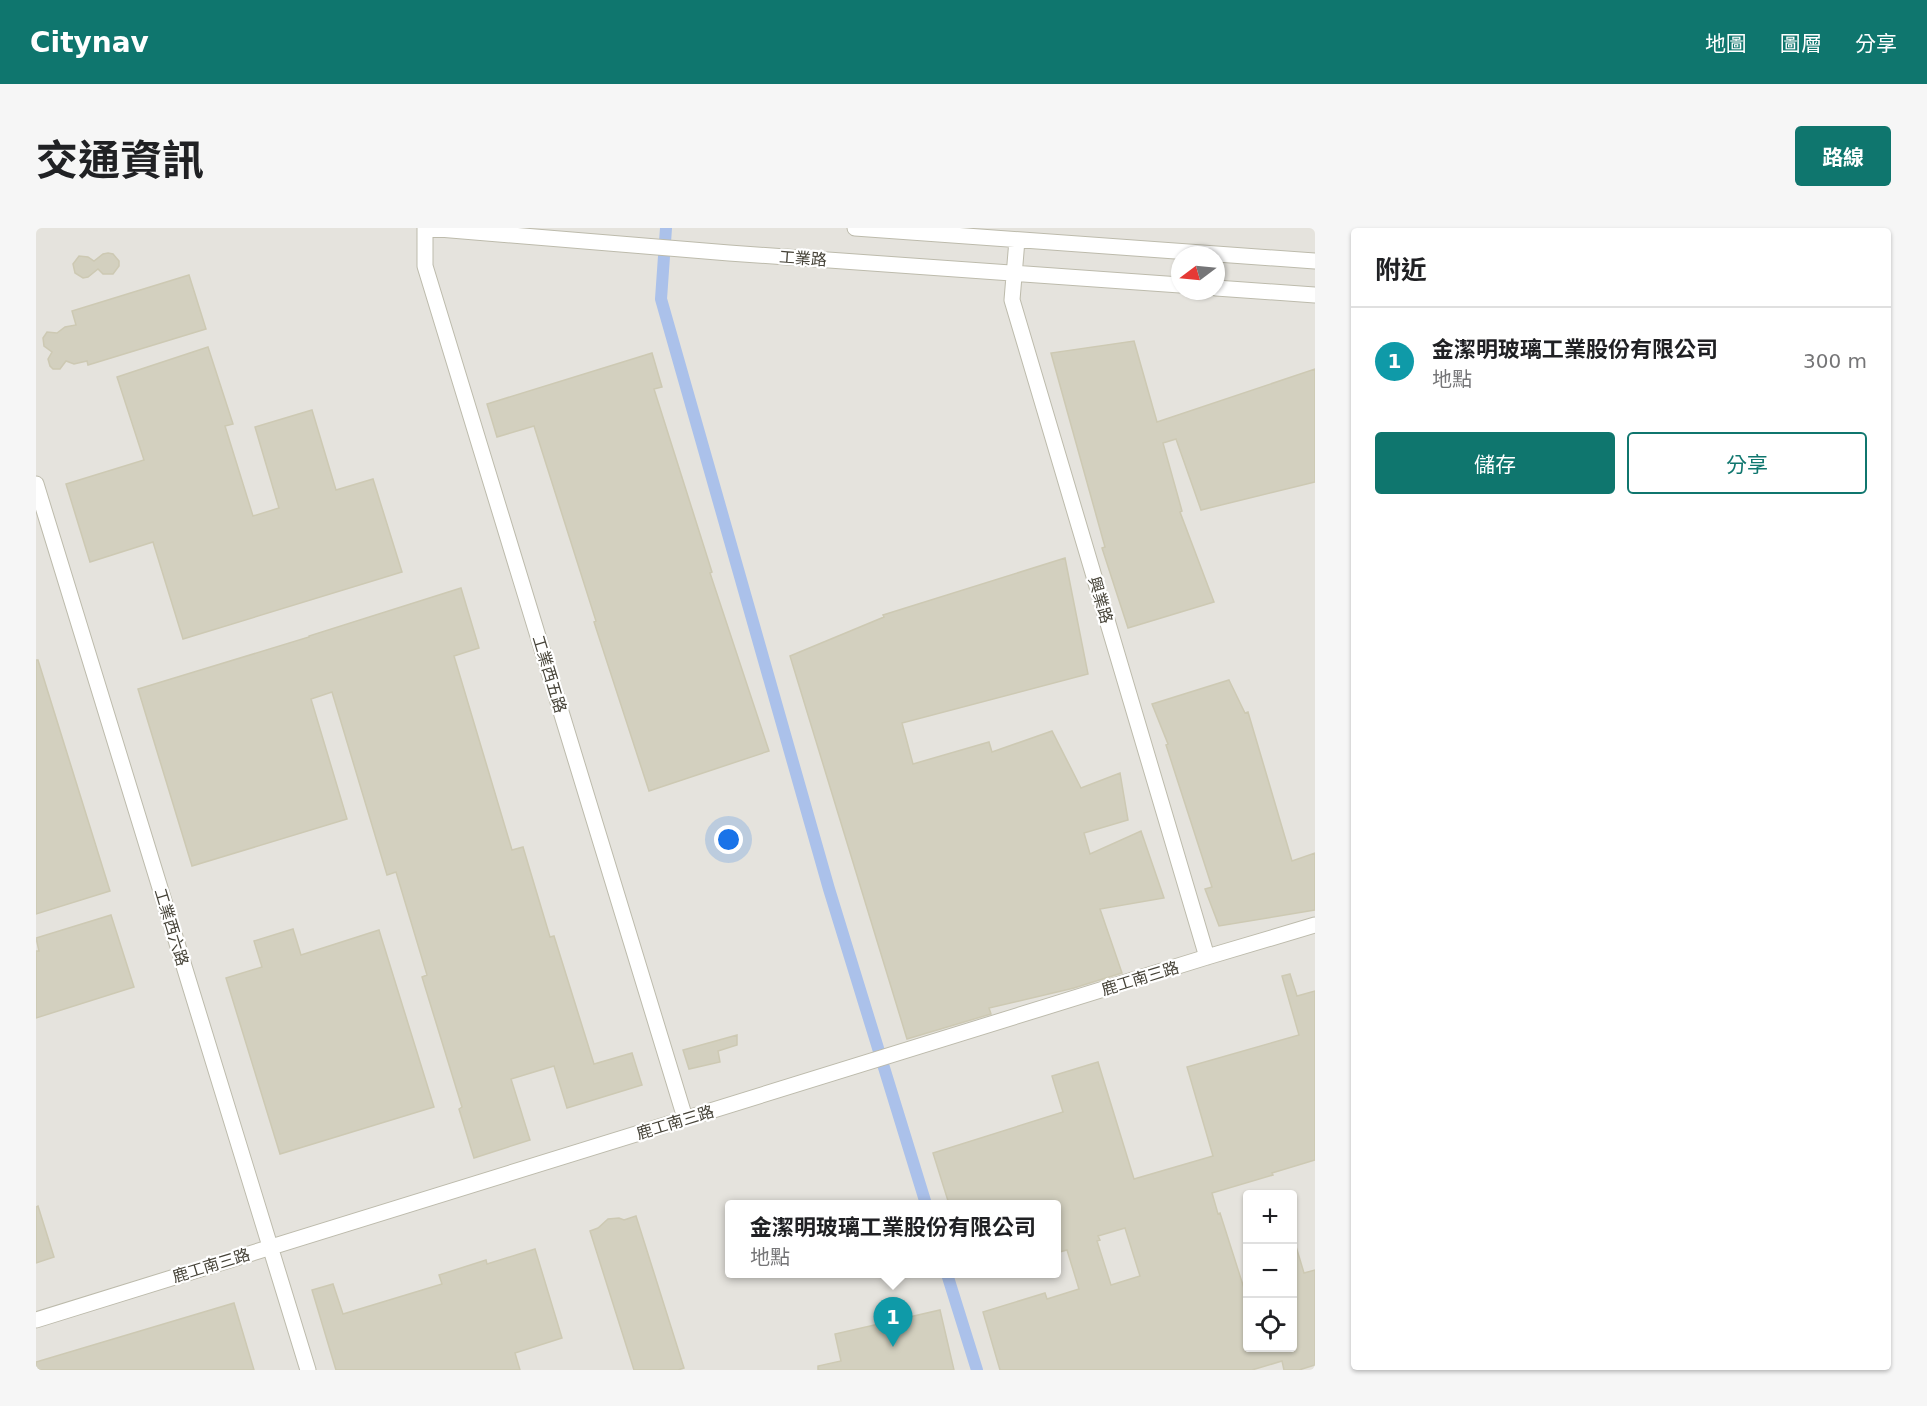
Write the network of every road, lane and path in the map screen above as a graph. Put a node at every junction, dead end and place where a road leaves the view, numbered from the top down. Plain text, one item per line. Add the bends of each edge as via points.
1 (426, 228) edge
2 (855, 228) edge
3 (1017, 240) junction
4 (1315, 261) edge
5 (1015, 273) junction
6 (1171, 284) edge
7 (1225, 289) edge
8 (1315, 295) edge
9 (36, 484) edge
10 (1315, 925) edge
11 (1207, 957) junction
12 (685, 1118) junction
13 (270, 1247) junction
14 (36, 1320) edge
15 (308, 1370) edge

1 - 5 street, 工業路
1 - 12 street, 工業西五路 via 425,266
2 - 3 street
3 - 4 street
3 - 5 street, 興業路
5 - 6 street, 工業路
5 - 11 street, 興業路 via 1012,300
7 - 8 street
9 - 13 street, 工業西六路
10 - 11 street, 鹿工南三路
11 - 12 street, 鹿工南三路
12 - 13 street, 鹿工南三路
13 - 14 street, 鹿工南三路
13 - 15 street, 工業西六路

